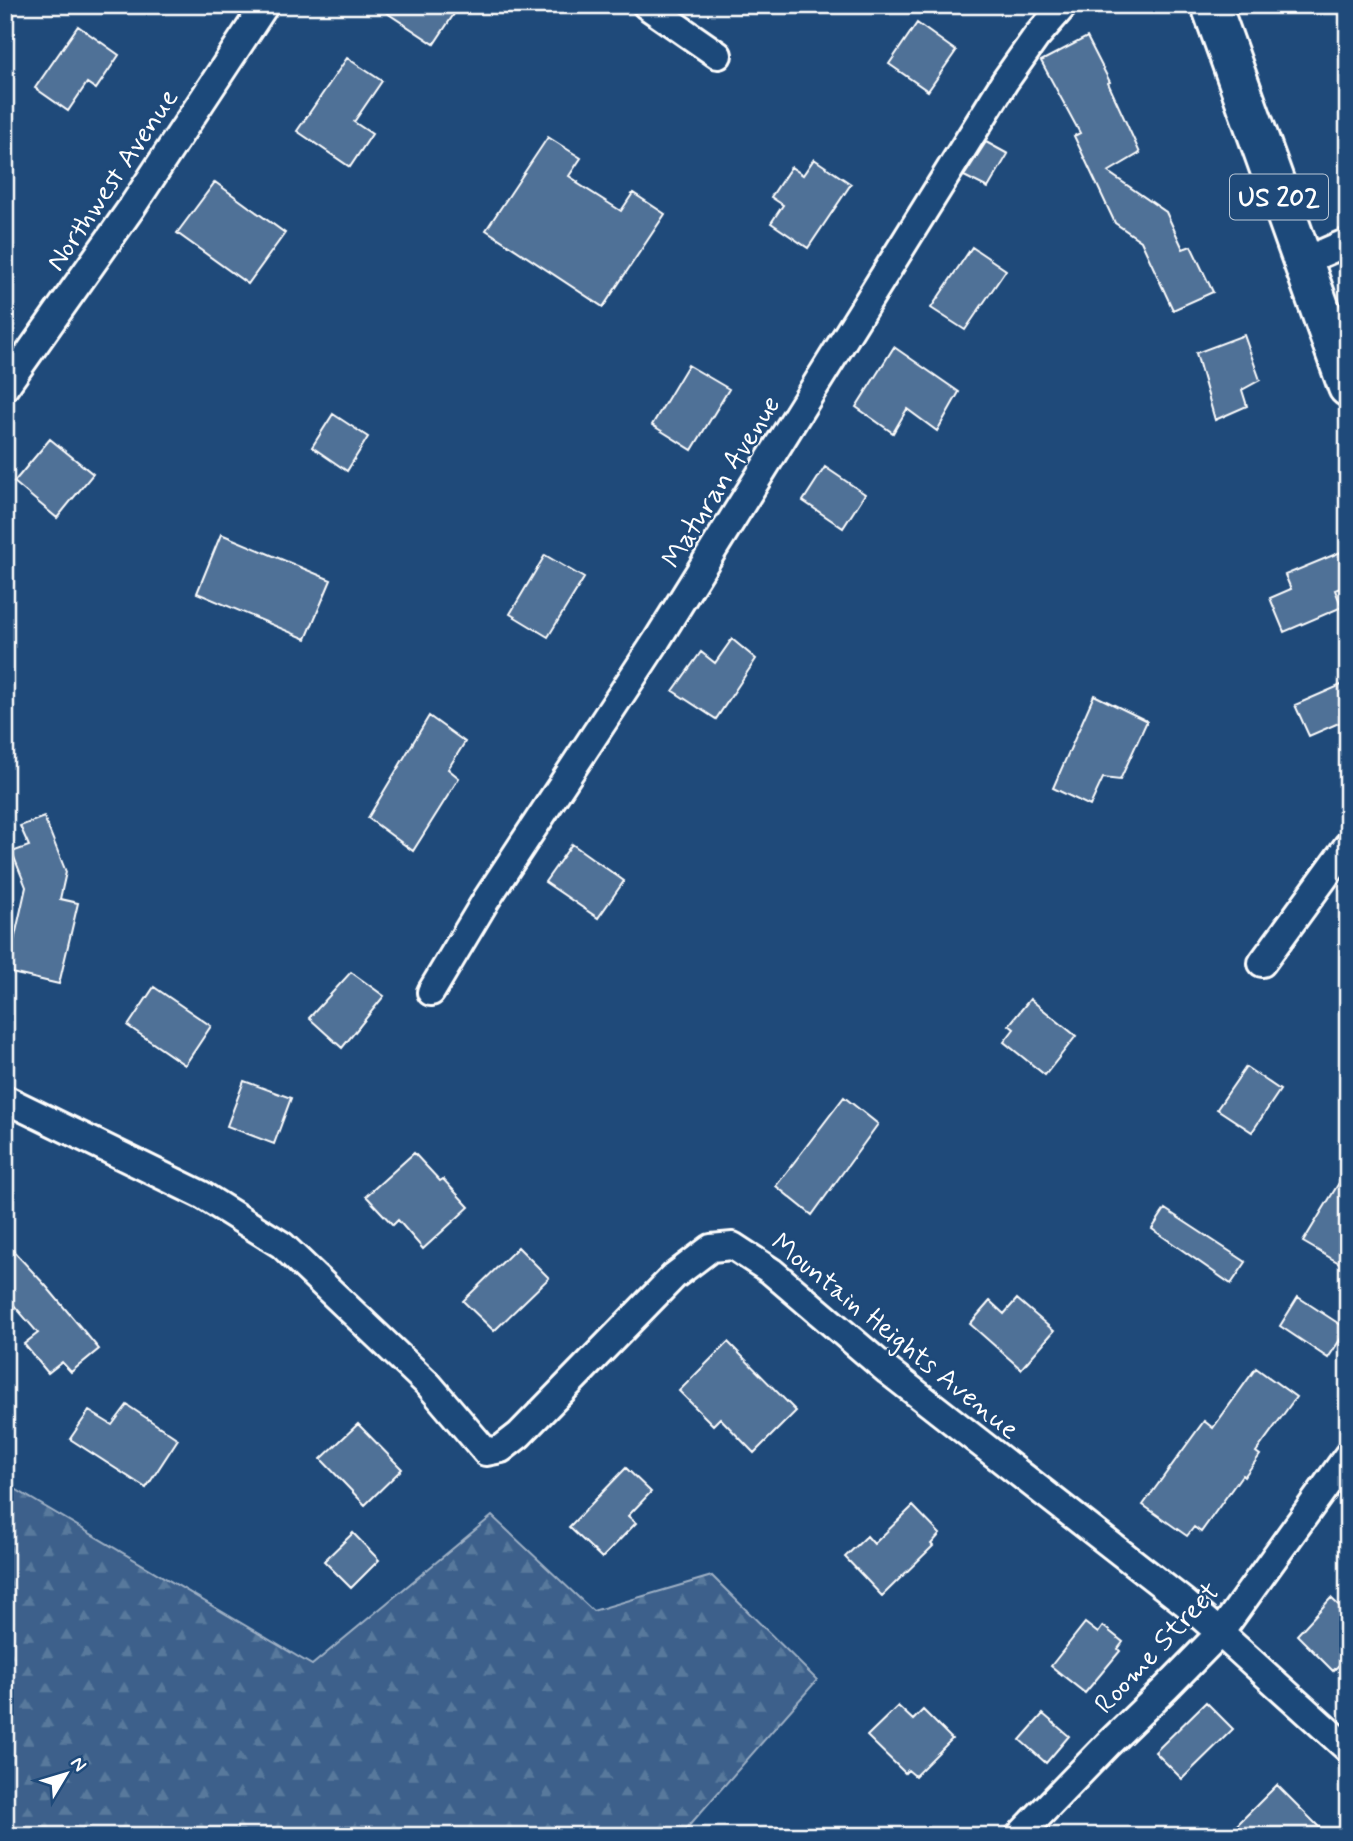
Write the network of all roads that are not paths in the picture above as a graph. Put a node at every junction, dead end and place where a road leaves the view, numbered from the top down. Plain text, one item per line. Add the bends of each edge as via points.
1 (265, 5) edge
2 (646, 5) edge
3 (1064, 5) edge
4 (1211, 5) edge
5 (718, 55) dead end
6 (1348, 242) edge
7 (1302, 262) junction
8 (5, 387) edge
9 (1348, 387) edge
10 (1348, 845) edge
11 (1262, 963) dead end
12 (431, 992) dead end
13 (5, 1099) edge
14 (1348, 1455) edge
15 (1220, 1633) junction
16 (1348, 1749) edge
17 (1019, 1836) edge

1 - 8 street, Northwest Avenue via 132,208
2 - 5 street
3 - 12 street, Maturan Avenue via 1005,81 665,629 486,900
4 - 7 main road, US 202
6 - 7 street
7 - 9 main road, US 202
10 - 11 street
13 - 15 street, Mountain Heights Avenue via 202,1195 282,1245 429,1385 486,1452 501,1449 519,1435 674,1276 710,1248 733,1246 771,1270 888,1371
14 - 15 street, Roome Street
15 - 16 street, Mountain Heights Avenue
15 - 17 street, Roome Street

